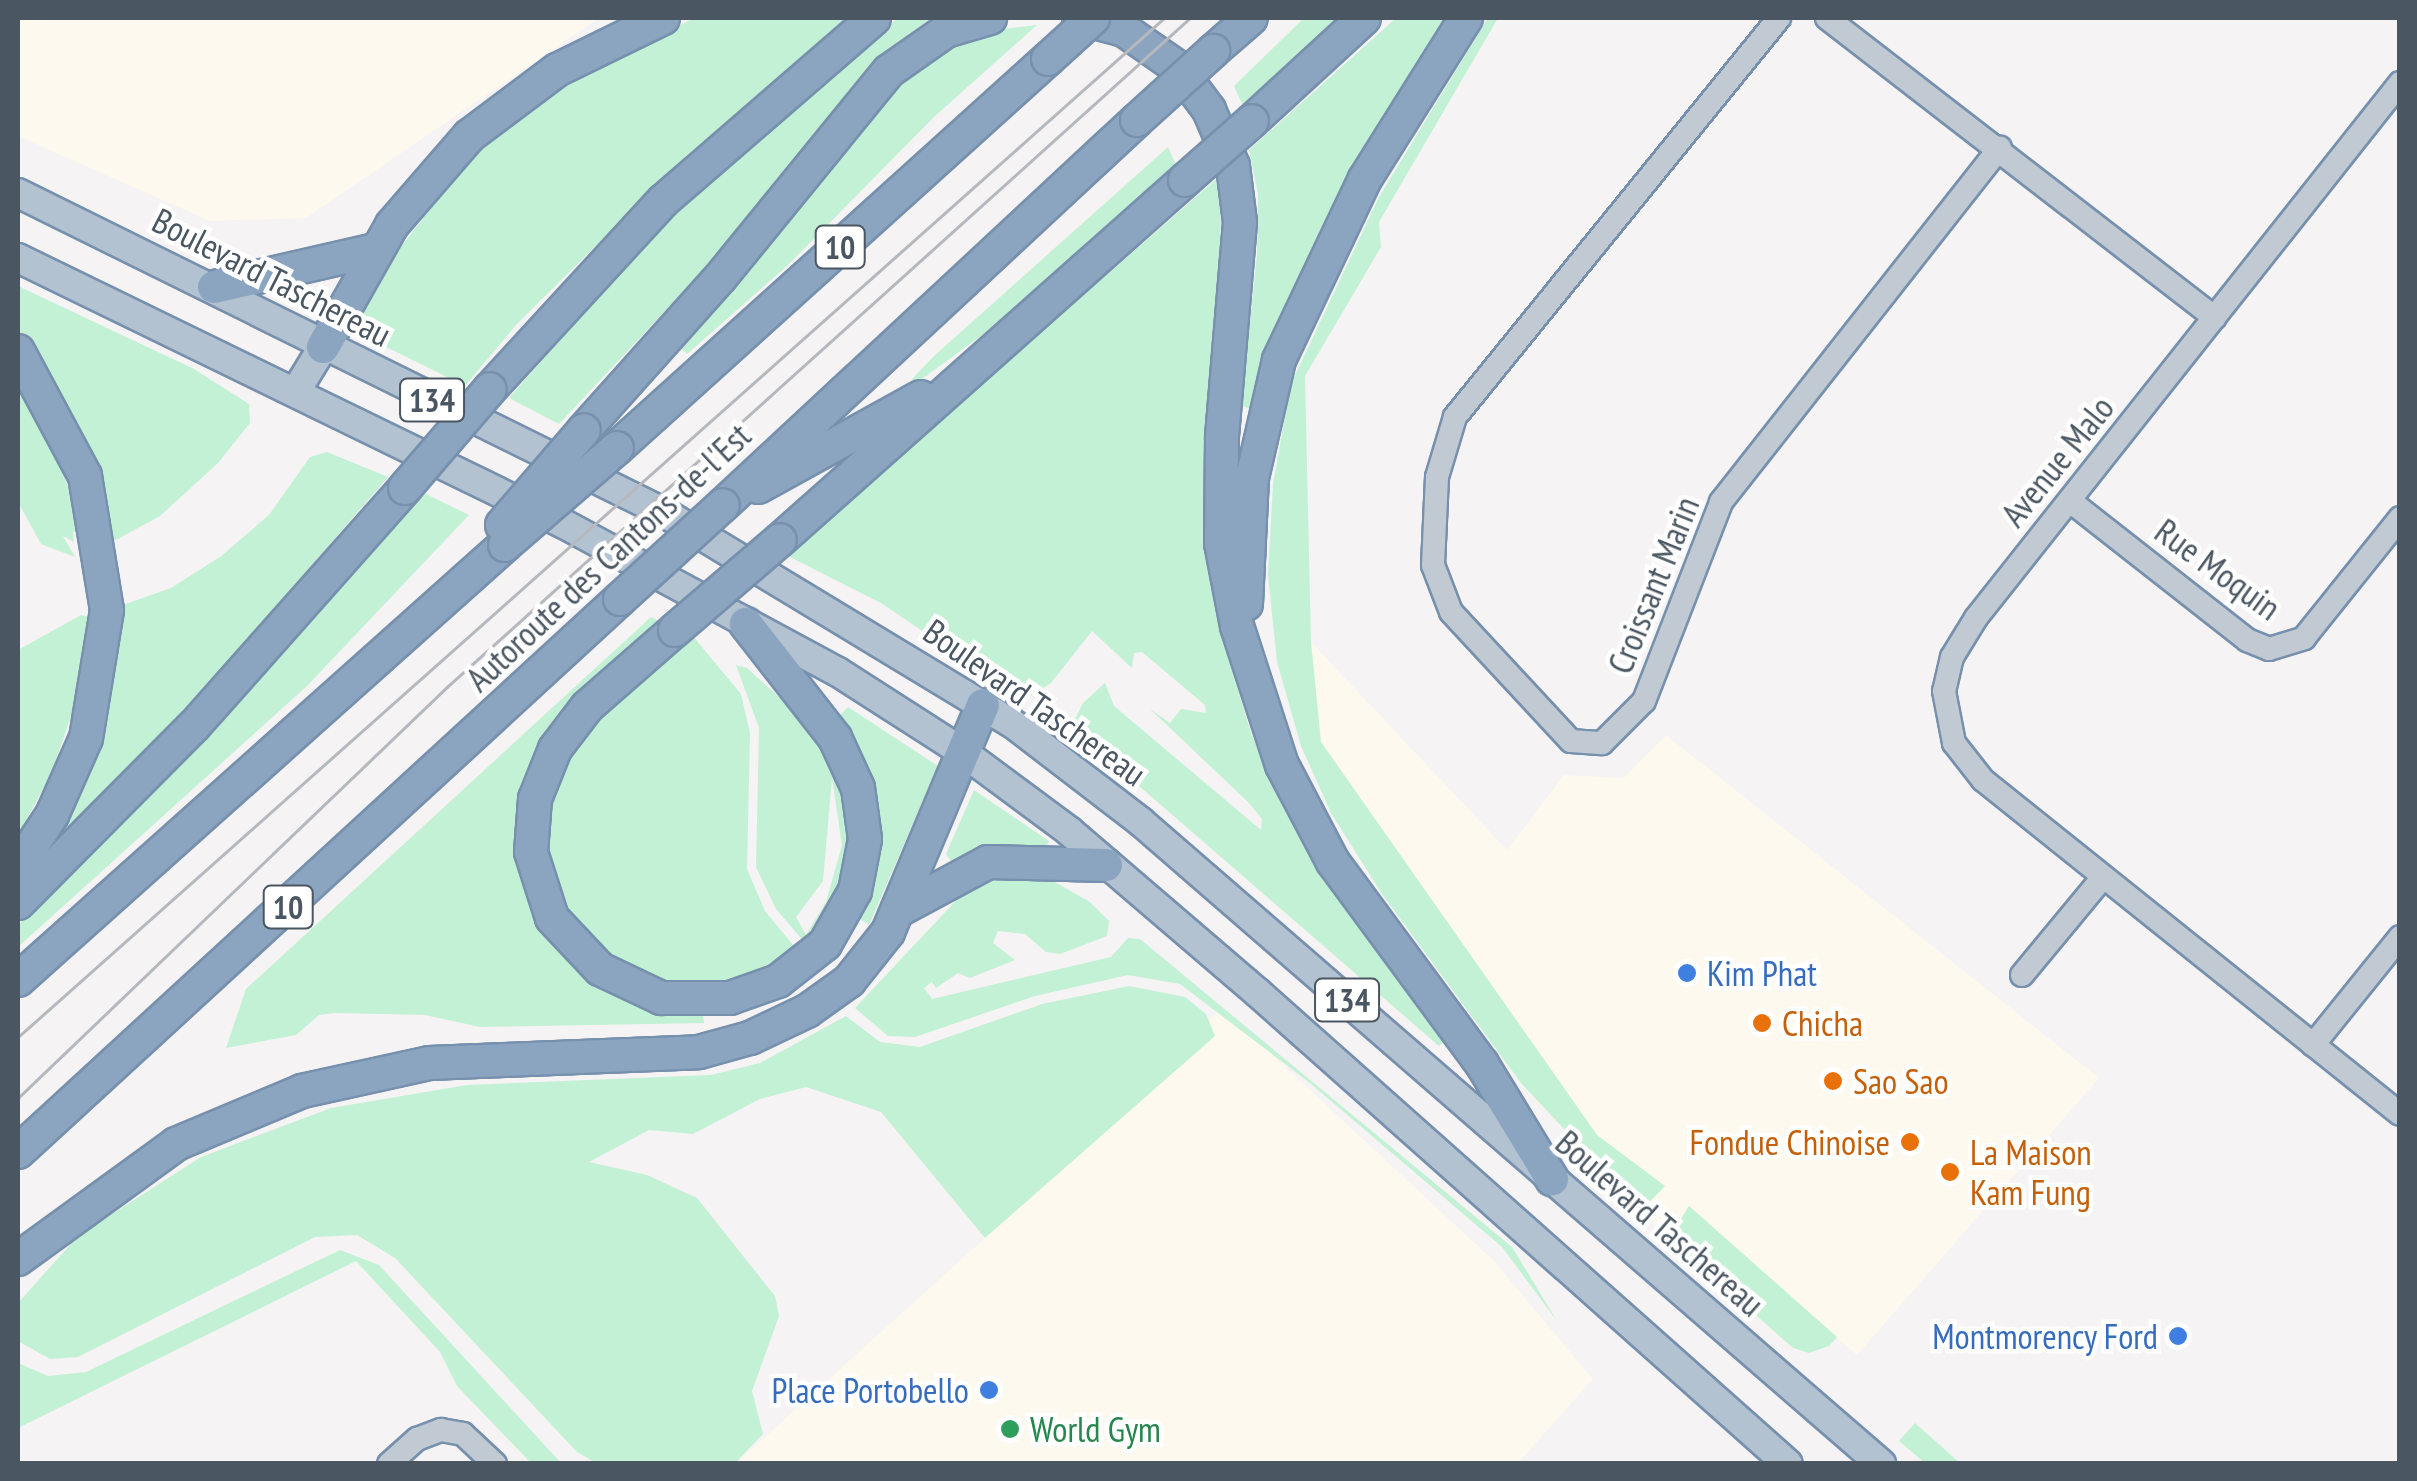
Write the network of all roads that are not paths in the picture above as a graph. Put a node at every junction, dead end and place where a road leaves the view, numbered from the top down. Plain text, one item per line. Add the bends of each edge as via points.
1 (663, 18) edge
2 (874, 18) edge
3 (990, 18) edge
4 (1078, 18) edge
5 (1093, 18) edge
6 (1251, 18) edge
7 (1364, 18) edge
8 (1466, 18) edge
9 (1779, 18) edge
10 (1827, 18) edge
11 (2400, 83) edge
12 (2000, 148) junction
13 (18, 193) edge
14 (376, 250) junction
15 (18, 258) edge
16 (214, 286) junction
17 (2215, 318) junction
18 (323, 347) junction
19 (995, 347) junction
20 (18, 351) edge
21 (296, 392) junction
22 (2070, 502) junction
23 (722, 505) junction
24 (2400, 518) edge
25 (498, 541) junction
26 (746, 624) junction
27 (1254, 684) junction
28 (983, 705) junction
29 (964, 753) junction
30 (1106, 866) junction
31 (18, 868) edge
32 (2103, 877) junction
33 (18, 903) edge
34 (899, 910) junction
35 (2400, 937) edge
36 (2022, 976) dead end
37 (18, 980) edge
38 (2314, 1045) junction
39 (2400, 1114) edge
40 (18, 1152) edge
41 (1552, 1180) junction
42 (18, 1259) edge
43 (389, 1464) edge
44 (495, 1464) edge
45 (1788, 1464) edge
46 (1881, 1464) edge

1 - 14 highway via 584,55 498,110 430,176
2 - 33 highway, bridge via 663,201 194,726
3 - 25 highway, bridge via 930,40 888,71
4 - 27 highway via 1124,30 1176,67 1209,110 1233,166 1240,222 1220,514 1227,582
5 - 25 highway, Autoroute des Cantons-de-l'Est / 10, bridge via 617,448
6 - 23 highway, Autoroute des Cantons-de-l'Est / 10, bridge
7 - 19 highway, bridge
8 - 27 highway via 1365,179 1280,360 1258,443 1247,525
9 - 12 street, Croissant Marin via 1454,417 1436,477 1433,565 1451,612 1570,741 1602,743 1644,701 1721,502
10 - 12 street
11 - 17 street, Avenue Malo
12 - 17 street
13 - 16 main road, Boulevard Taschereau / 134
14 - 16 highway
14 - 18 highway
15 - 21 main road, 134
16 - 18 main road, Boulevard Taschereau / 134
17 - 22 street, Avenue Malo
18 - 21 main road
18 - 28 main road, Boulevard Taschereau / 134 via 663,512
19 - 23 highway via 885,421
19 - 26 highway, bridge via 587,707 554,749 535,799 531,852 552,918 600,969 661,998 730,998 792,974 825,944 855,891 864,839 858,788 835,738
20 - 31 highway via 77,454 99,535 107,610 86,738 52,815
21 - 26 main road, 134
22 - 24 street, Rue Moquin via 2247,640 2269,649 2304,638
22 - 32 street, Avenue Malo via 1959,643 1946,673 1944,708 1970,768
23 - 40 highway, Autoroute des Cantons-de-l'Est / 10, bridge
25 - 37 highway, Autoroute des Cantons-de-l'Est / 10 via 430,610
26 - 29 main road, 134
27 - 41 highway via 1282,764 1321,842 1482,1064
28 - 29 highway
28 - 41 main road, Boulevard Taschereau / 134 via 1141,822
29 - 30 main road, 134
29 - 34 highway
30 - 34 highway via 988,862
30 - 45 main road, 134 via 1622,1311
32 - 36 street
32 - 38 street, Avenue Malo
34 - 42 highway via 849,980 765,1033 682,1054 462,1060 315,1086 176,1144
35 - 38 street
38 - 39 street, Avenue Malo
41 - 46 main road, Boulevard Taschereau / 134
43 - 44 street via 417,1439 441,1430 464,1434

